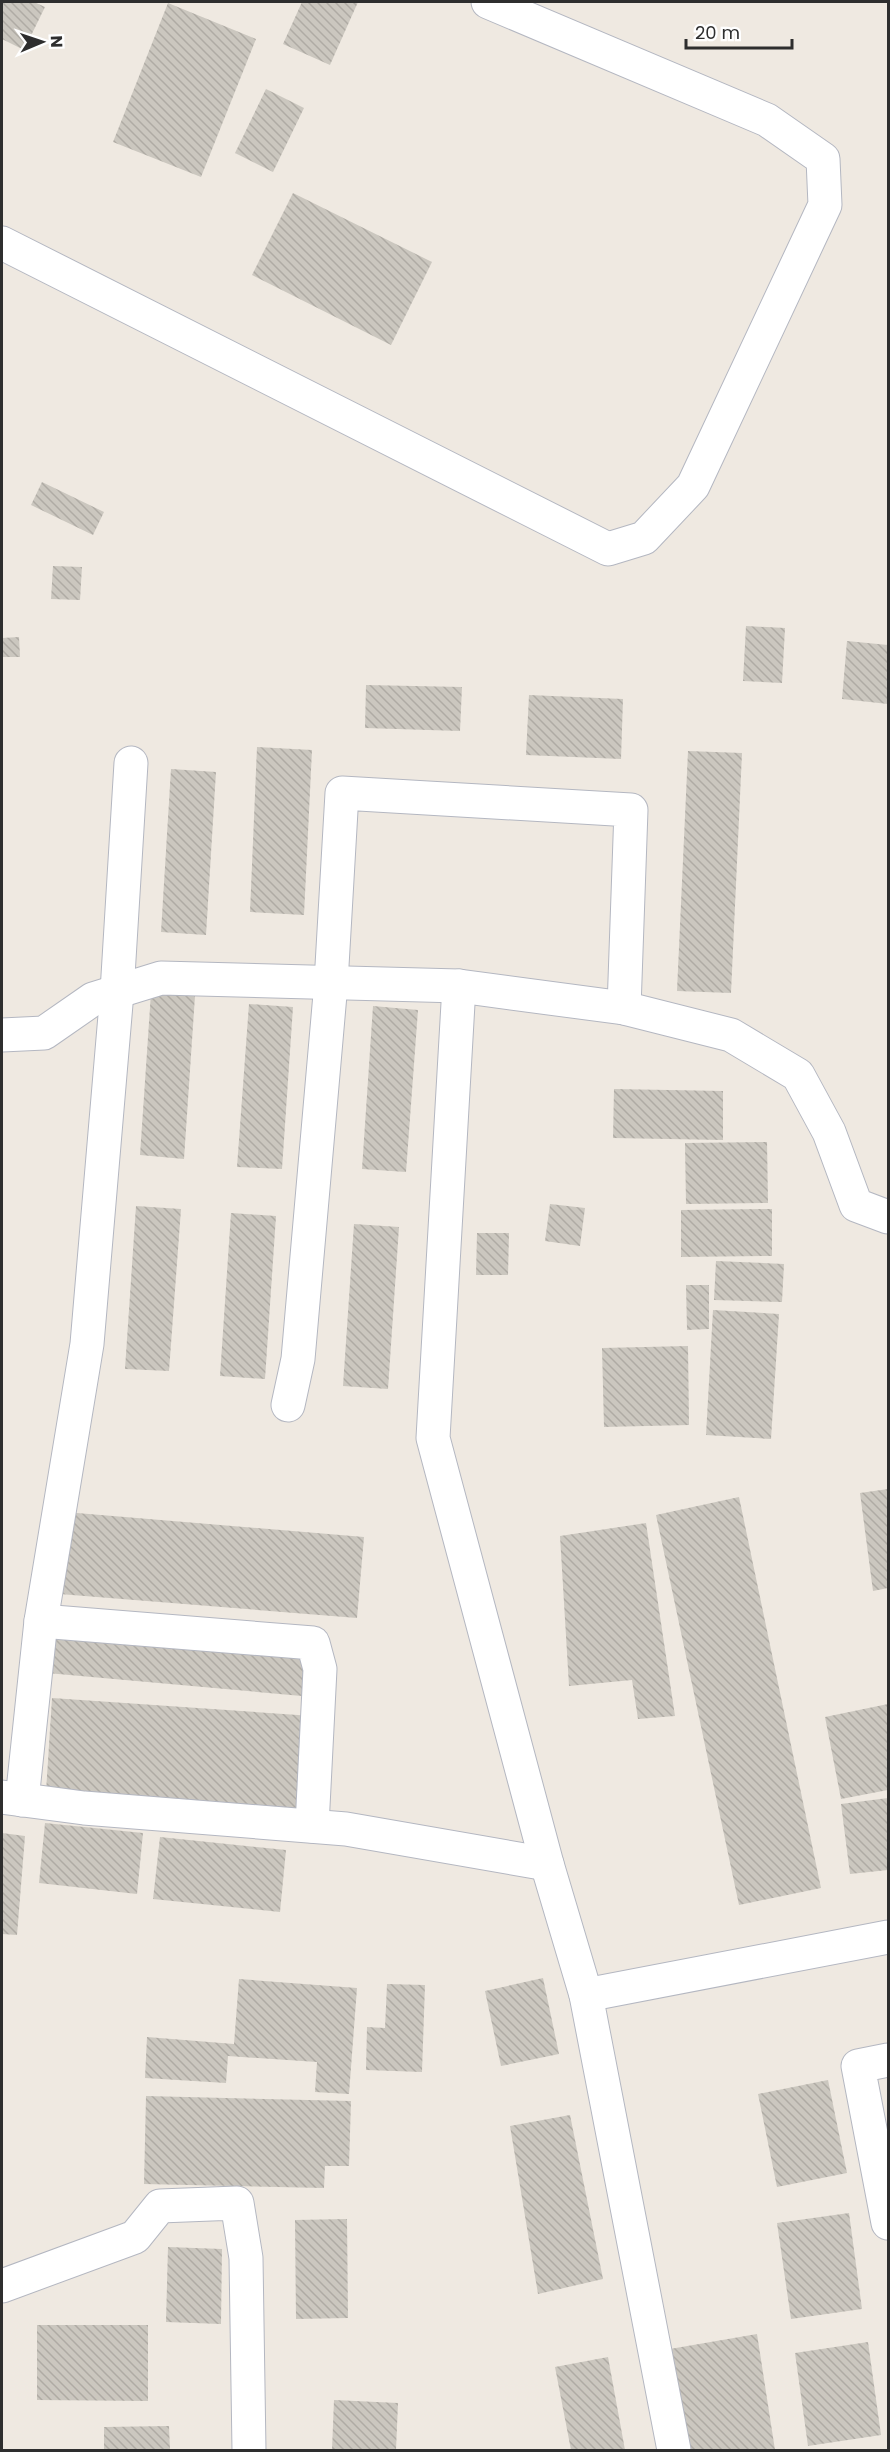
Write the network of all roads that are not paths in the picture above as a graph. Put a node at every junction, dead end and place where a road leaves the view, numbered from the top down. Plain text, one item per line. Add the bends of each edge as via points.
1 (488, 2) edge
2 (2, 243) edge
3 (131, 763) dead end
4 (331, 983) junction
5 (459, 986) junction
6 (117, 992) junction
7 (624, 1008) junction
8 (2, 1035) edge
9 (888, 1217) edge
10 (288, 1405) dead end
11 (41, 1621) junction
12 (12, 1798) edge
13 (312, 1826) junction
14 (547, 1864) junction
15 (888, 1937) edge
16 (586, 1995) junction
17 (888, 2060) edge
18 (888, 2223) edge
19 (2, 2286) edge
20 (249, 2451) edge
21 (674, 2451) edge

1 - 2 street via 767,120 823,159 825,205 693,486 644,538 608,549
3 - 6 street
4 - 5 street
4 - 6 street via 161,978
4 - 7 street via 342,793 631,810
4 - 10 street via 298,1359
5 - 7 street
5 - 14 street via 433,1438
6 - 8 street via 93,999 44,1033
6 - 11 street via 87,1344
7 - 9 street via 731,1035 798,1075 829,1132 856,1205
11 - 12 street
11 - 13 street via 314,1643 320,1669
12 - 13 street via 84,1808
13 - 14 street via 346,1828
14 - 16 street
15 - 16 street
16 - 21 street
17 - 18 street via 858,2066
19 - 20 street via 135,2237 160,2206 237,2203 246,2258

